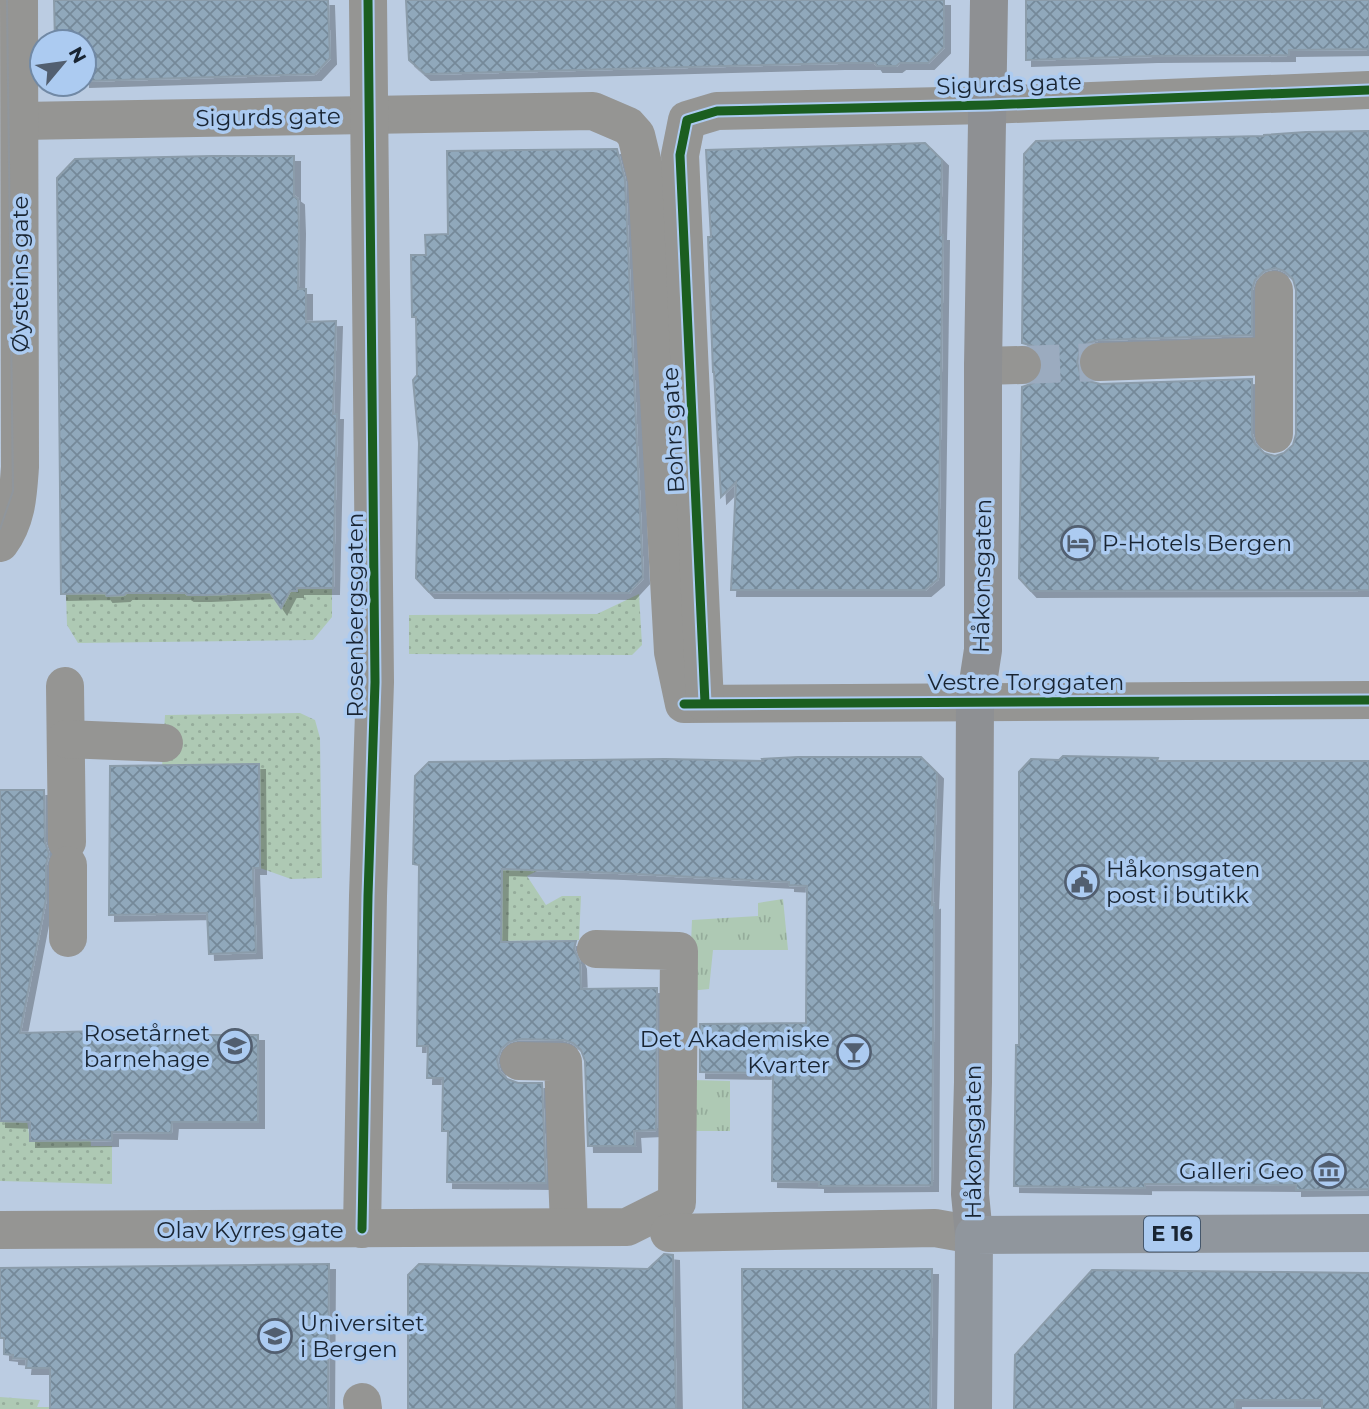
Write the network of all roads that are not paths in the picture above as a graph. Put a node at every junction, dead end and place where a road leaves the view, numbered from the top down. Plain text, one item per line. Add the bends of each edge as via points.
1 (19, 0) edge
2 (368, 0) edge
3 (989, 0) edge
4 (1369, 90) edge
5 (988, 105) junction
6 (370, 116) junction
7 (20, 121) junction
8 (636, 135) joint
9 (680, 155) joint
10 (1274, 290) dead end
11 (1272, 356) junction
12 (1099, 362) tunnel mouth
13 (1022, 365) tunnel mouth
14 (983, 366) junction
15 (1273, 434) dead end
16 (0, 543) edge
17 (65, 686) dead end
18 (1369, 700) edge
19 (975, 702) junction
20 (694, 704) junction
21 (66, 739) junction
22 (164, 743) dead end
23 (68, 938) dead end
24 (596, 950) dead end
25 (519, 1061) dead end
26 (569, 1227) junction
27 (362, 1229) junction
28 (0, 1230) edge
29 (669, 1233) dead end
30 (1369, 1233) edge
31 (974, 1235) junction
32 (973, 1409) edge

1 - 7 street, Øysteins gate
2 - 6 street, Rosenbergsgaten
3 - 5 main road, Håkonsgaten
4 - 5 street, Sigurds gate
5 - 9 street, Sigurds gate via 717,111 687,120
5 - 14 main road, Håkonsgaten
6 - 7 street, Sigurds gate
6 - 8 street, Sigurds gate via 593,111 628,126
6 - 27 street, Rosenbergsgaten via 375,682
7 - 16 street, Øysteins gate via 20,467 18,506
8 - 20 street, Bohrs gate via 648,180 673,652
9 - 20 street, Bohrs gate
10 - 11 street
11 - 12 street
11 - 15 street
13 - 14 street
14 - 19 main road, Håkonsgaten via 983,649
17 - 21 street
18 - 19 street, Vestre Torggaten
19 - 20 street, Vestre Torggaten
19 - 31 main road, Håkonsgaten via 970,1194
21 - 22 street
21 - 23 street
24 - 26 street, Olav Kyrres gate via 679,951 677,1202 627,1227
25 - 26 street via 563,1062
26 - 27 street, Olav Kyrres gate
27 - 28 street, Olav Kyrres gate
29 - 31 street via 935,1228
30 - 31 highway, E 16
31 - 32 highway

